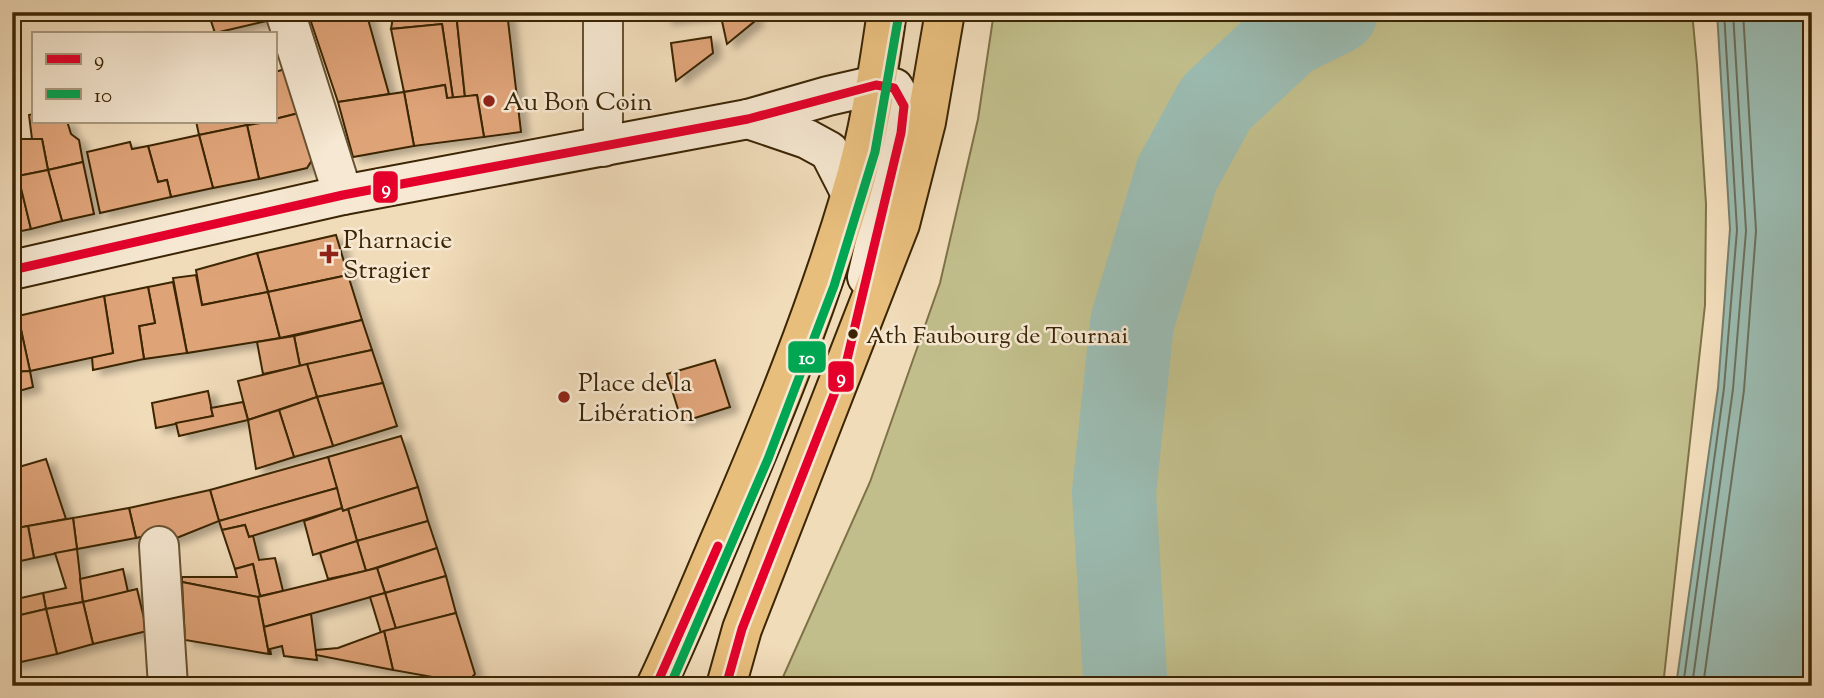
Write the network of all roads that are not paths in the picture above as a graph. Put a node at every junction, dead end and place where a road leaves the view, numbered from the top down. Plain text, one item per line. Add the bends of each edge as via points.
1 (285, 12) edge
2 (603, 12) edge
3 (887, 12) edge
4 (945, 12) edge
5 (876, 85) junction
6 (748, 119) junction
7 (603, 147) junction
8 (851, 194) junction
9 (343, 195) junction
10 (12, 270) edge
11 (846, 364) junction
12 (159, 546) dead end
13 (168, 686) edge
14 (656, 686) edge
15 (726, 686) edge

1 - 9 main road
2 - 7 main road
3 - 5 main road
4 - 11 main road via 926,122 900,224
5 - 6 main road
5 - 8 main road
5 - 11 main road via 894,88 904,106
6 - 7 main road
6 - 8 main road via 829,151
7 - 9 main road
8 - 14 main road via 772,419
9 - 10 main road
11 - 15 main road via 742,629
12 - 13 main road

